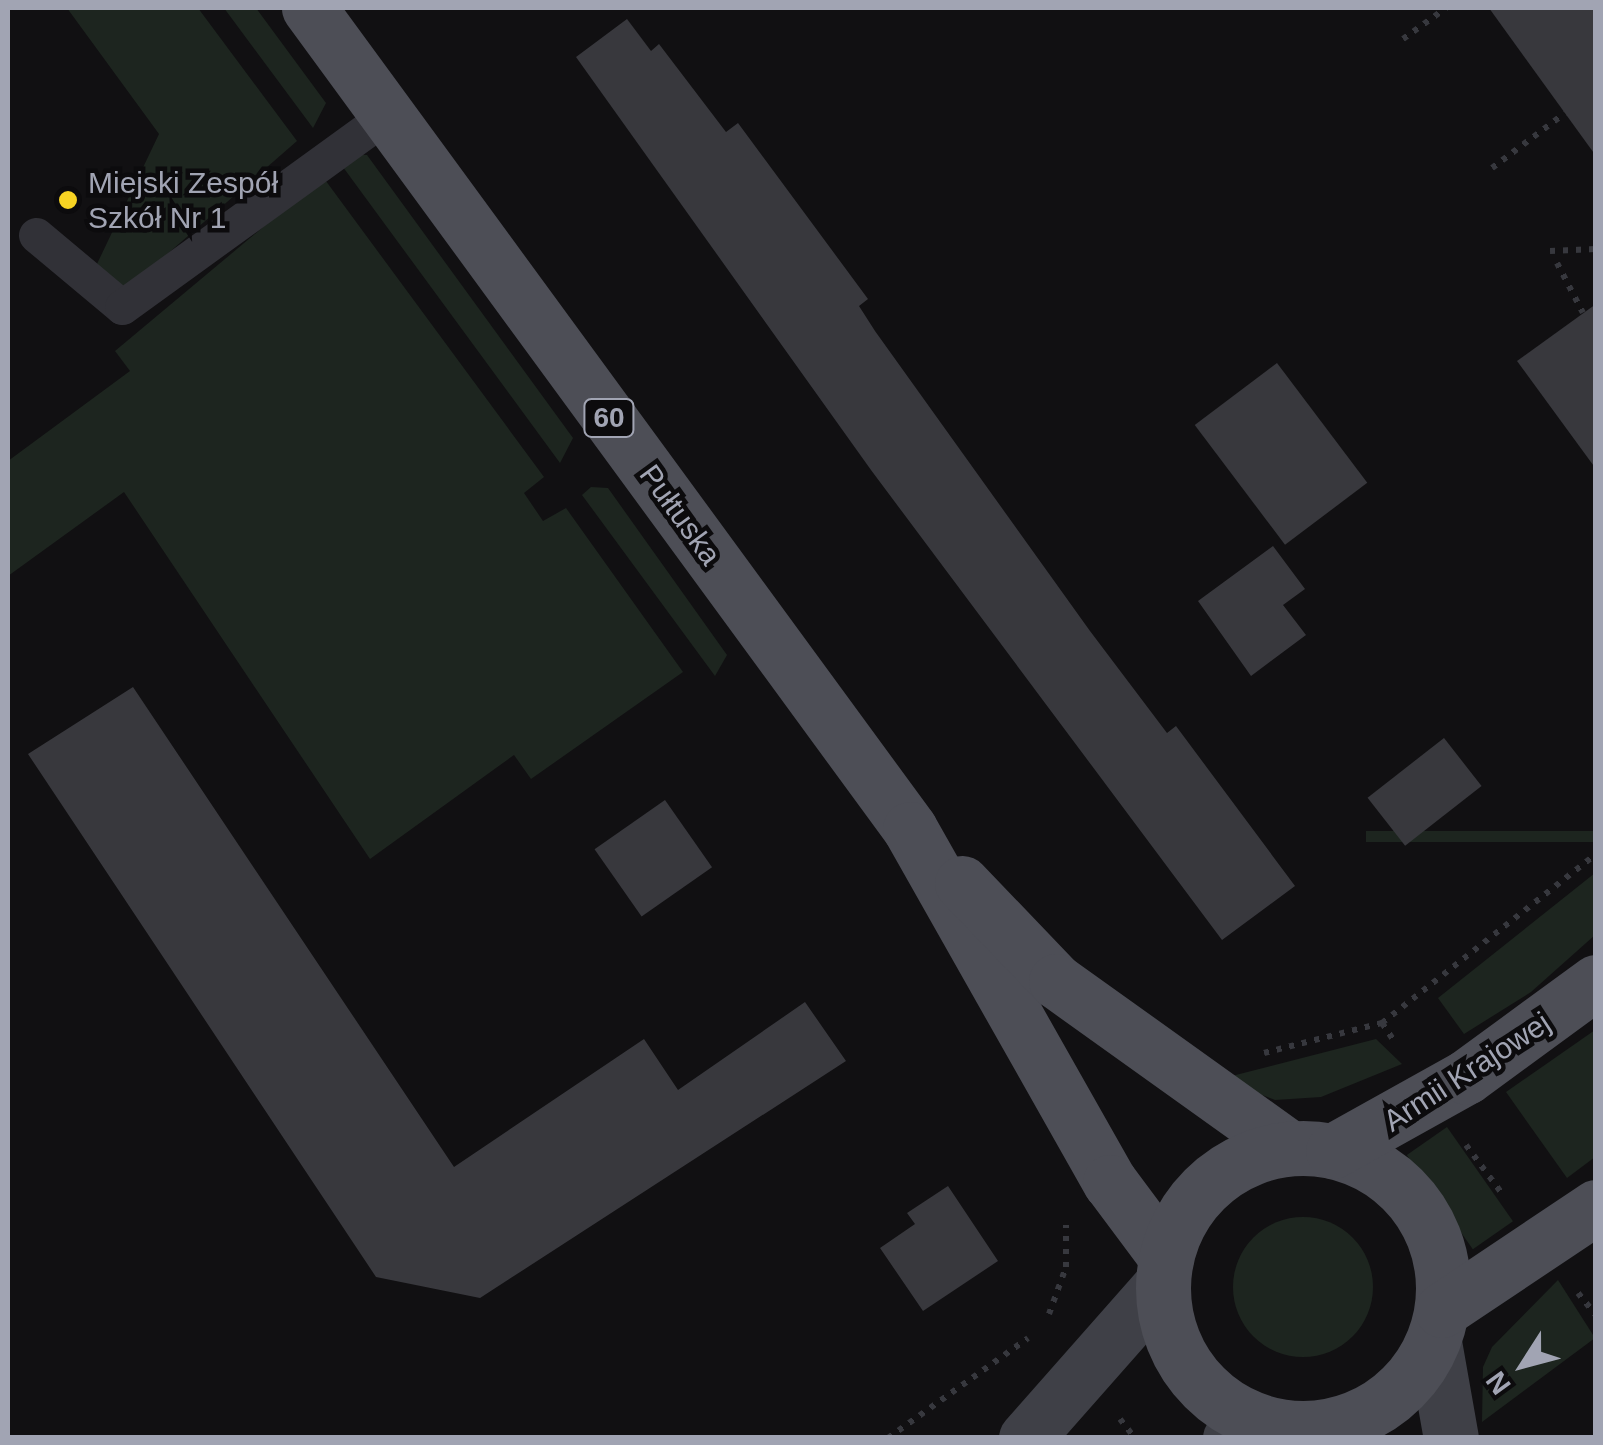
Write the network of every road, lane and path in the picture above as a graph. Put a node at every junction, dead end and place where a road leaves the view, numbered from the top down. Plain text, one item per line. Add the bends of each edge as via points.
1 (309, 8) edge
2 (1446, 8) edge
3 (1402, 39) dead end
4 (1566, 114) dead end
5 (387, 115) junction
6 (1492, 168) dead end
7 (36, 235) dead end
8 (1596, 249) edge
9 (1550, 251) dead end
10 (1557, 262) dead end
11 (1583, 313) dead end
12 (910, 829) junction
13 (1596, 854) edge
14 (1447, 973) dead end
15 (1596, 982) edge
16 (1382, 1023) dead end
17 (1432, 1099) junction
18 (1311, 1149) junction
19 (1596, 1207) edge
20 (1541, 1247) junction
21 (1164, 1270) junction
22 (1596, 1315) edge
23 (1438, 1326) junction
24 (1275, 1431) edge
25 (1026, 1438) edge
26 (1451, 1438) edge

1 - 5 main road, Pułtuska / 60
2 - 3 path
4 - 6 path
5 - 7 lane via 122,307
5 - 12 main road, Pułtuska / 60
8 - 9 path
10 - 11 path
12 - 18 main road, Pułtuska / 60 via 1056,981
12 - 21 main road, Pułtuska / 60
13 - 14 path
15 - 17 main road, Armii Krajowej
16 - 17 path
17 - 18 main road, Armii Krajowej
17 - 20 path
18 - 21 main road via 1239,1164 1197,1195
18 - 23 main road via 1396,1182 1419,1208 1443,1274
19 - 20 main road
20 - 22 path
20 - 23 main road
21 - 24 main road via 1177,1352 1196,1381
21 - 25 main road
23 - 24 main road via 1418,1371 1369,1414
23 - 26 main road

